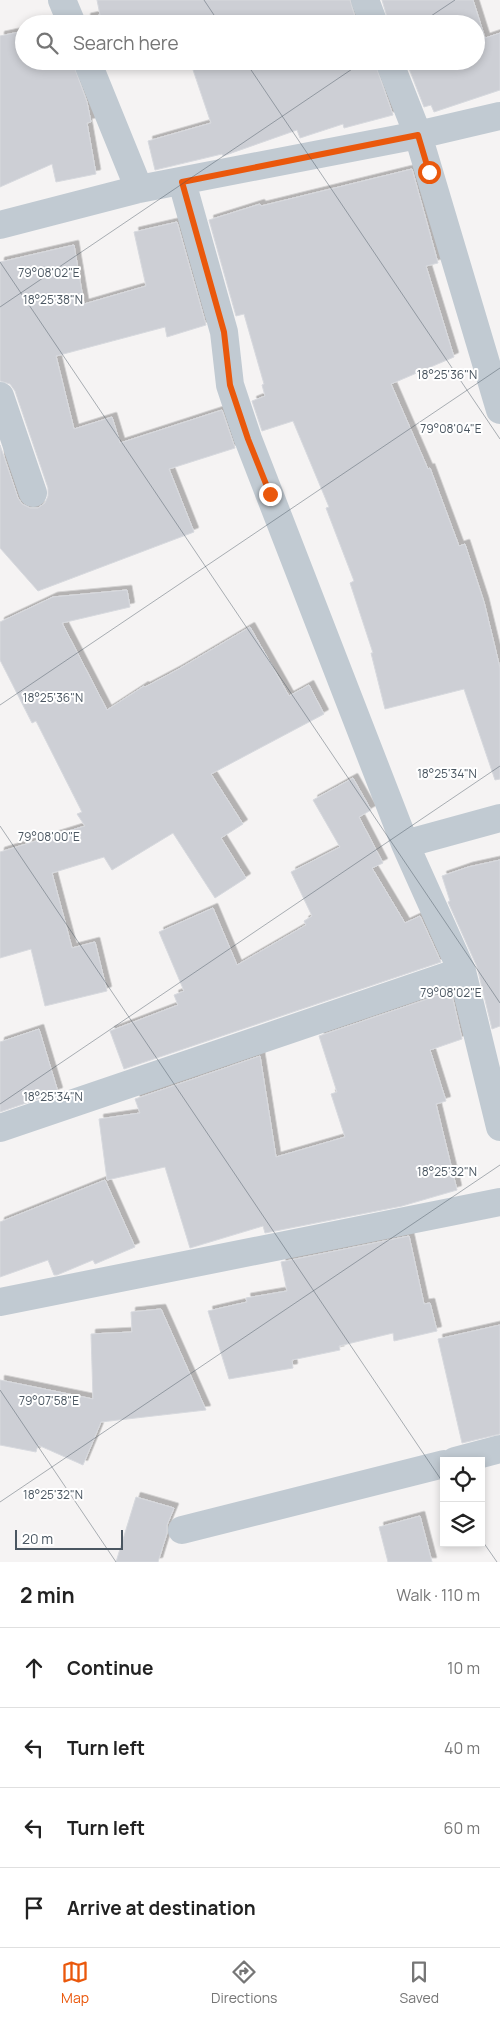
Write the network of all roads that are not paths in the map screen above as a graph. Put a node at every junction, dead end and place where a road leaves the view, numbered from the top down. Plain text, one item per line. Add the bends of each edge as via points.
1 (62, 0) edge
2 (365, 0) edge
3 (68, 15) edge
4 (371, 15) edge
5 (91, 70) edge
6 (393, 70) edge
7 (500, 116) edge
8 (418, 135) junction
9 (182, 182) junction
10 (139, 189) junction
11 (0, 225) edge
12 (0, 396) edge
13 (500, 410) edge
14 (33, 493) dead end
15 (500, 818) edge
16 (405, 844) junction
17 (462, 971) junction
18 (499, 1115) edge
19 (0, 1128) edge
20 (500, 1202) edge
21 (0, 1302) edge
22 (500, 1449) edge
23 (470, 1457) edge
24 (440, 1465) edge
25 (182, 1530) dead end

1 - 3 street
2 - 4 street
5 - 10 street
6 - 8 street
7 - 8 street
8 - 9 street
8 - 13 street
9 - 10 street
9 - 16 street via 224,332 230,385 248,439
10 - 11 street
12 - 14 street
15 - 16 street
16 - 17 street
17 - 18 street
17 - 19 street
20 - 21 street
22 - 23 street
24 - 25 street

